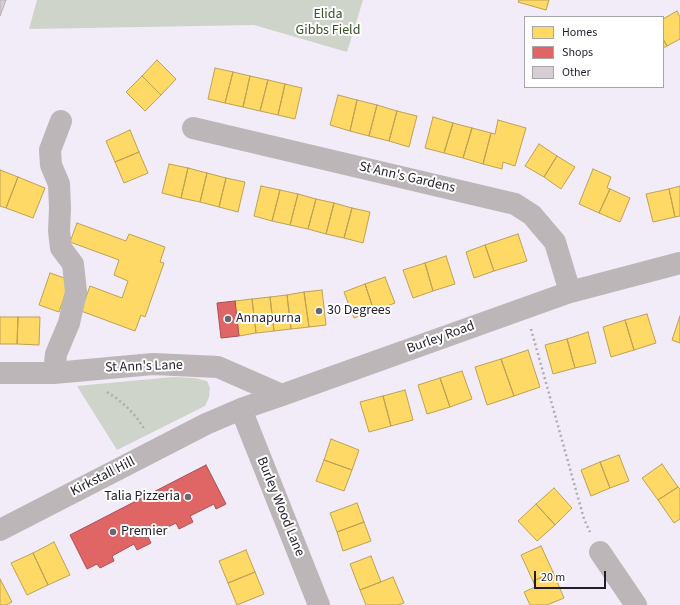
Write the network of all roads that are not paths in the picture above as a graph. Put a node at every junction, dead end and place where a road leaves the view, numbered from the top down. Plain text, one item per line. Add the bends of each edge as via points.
1 (61, 121) dead end
2 (193, 128) dead end
3 (680, 263) edge
4 (570, 292) junction
5 (54, 372) junction
6 (0, 373) edge
7 (282, 395) junction
8 (242, 409) junction
9 (206, 424) joint
10 (0, 530) edge
11 (600, 552) road end
12 (319, 605) edge
13 (636, 605) edge

1 - 5 street via 50,150 51,165 59,184 61,248 73,264 76,292 69,323 56,354
2 - 4 street, St Ann's Gardens via 515,204 532,215 555,242
3 - 4 street, Burley Road
4 - 7 street, Burley Road
5 - 6 street, St Ann's Lane
5 - 7 street, St Ann's Lane via 153,364 218,367
7 - 8 street, Burley Road
8 - 9 street, Burley Road
8 - 12 street, Burley Wood Lane
9 - 10 street, Kirkstall Hill
11 - 13 street

